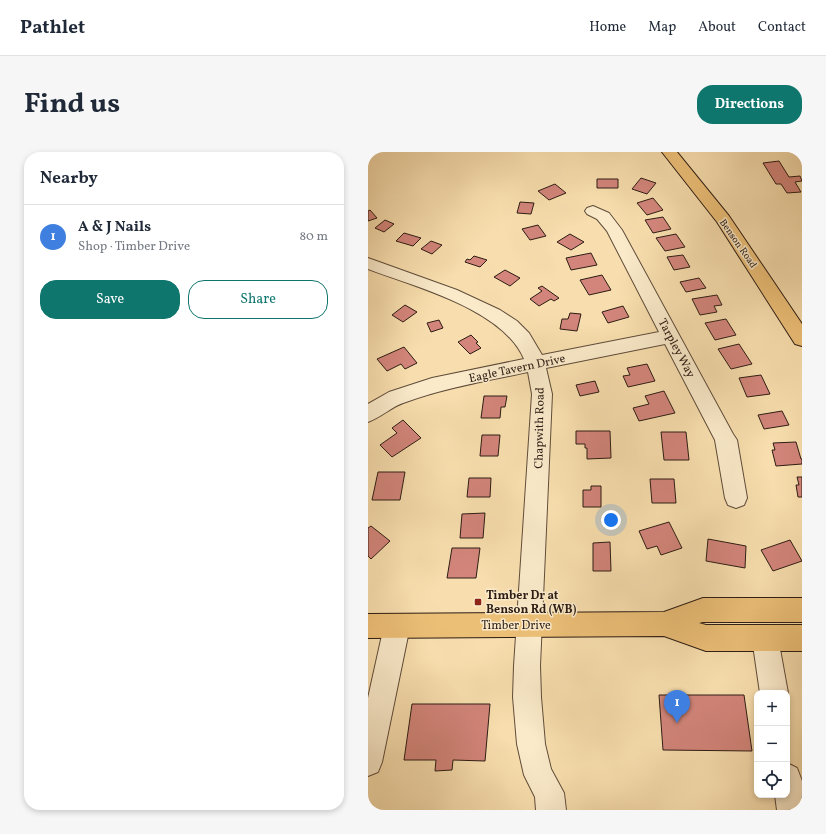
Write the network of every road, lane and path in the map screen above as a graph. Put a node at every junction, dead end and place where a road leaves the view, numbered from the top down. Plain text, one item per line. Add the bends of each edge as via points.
1 (668, 152) edge
2 (593, 211) dead end
3 (368, 264) edge
4 (670, 336) junction
5 (802, 339) edge
6 (537, 364) junction
7 (368, 414) edge
8 (736, 498) dead end
9 (802, 610) edge
10 (530, 624) junction
11 (664, 624) junction
12 (368, 626) edge
13 (397, 626) junction
14 (765, 638) junction
15 (802, 638) edge
16 (774, 690) edge
17 (368, 762) edge
18 (790, 797) edge
19 (551, 810) edge
20 (792, 810) edge

1 - 5 main road, Benson Road via 689,174 745,250
2 - 4 street, Tarpley Way via 603,216 614,230
3 - 6 street, Chapwith Road via 475,304 504,321 522,337
4 - 6 street, Eagle Tavern Drive
4 - 8 street, Tarpley Way via 726,440
6 - 7 street, Eagle Tavern Drive via 432,385 396,397
6 - 10 street, Chapwith Road via 542,394
9 - 11 main road, Timber Drive via 703,610
10 - 11 main road, Timber Drive
10 - 13 main road, Timber Drive
10 - 19 street, Chapwith Road via 527,697 531,744 538,775 549,793
11 - 14 main road, Timber Drive via 706,638
12 - 13 main road, Timber Drive
13 - 17 street
14 - 15 main road, Timber Drive
14 - 16 street
18 - 20 street

